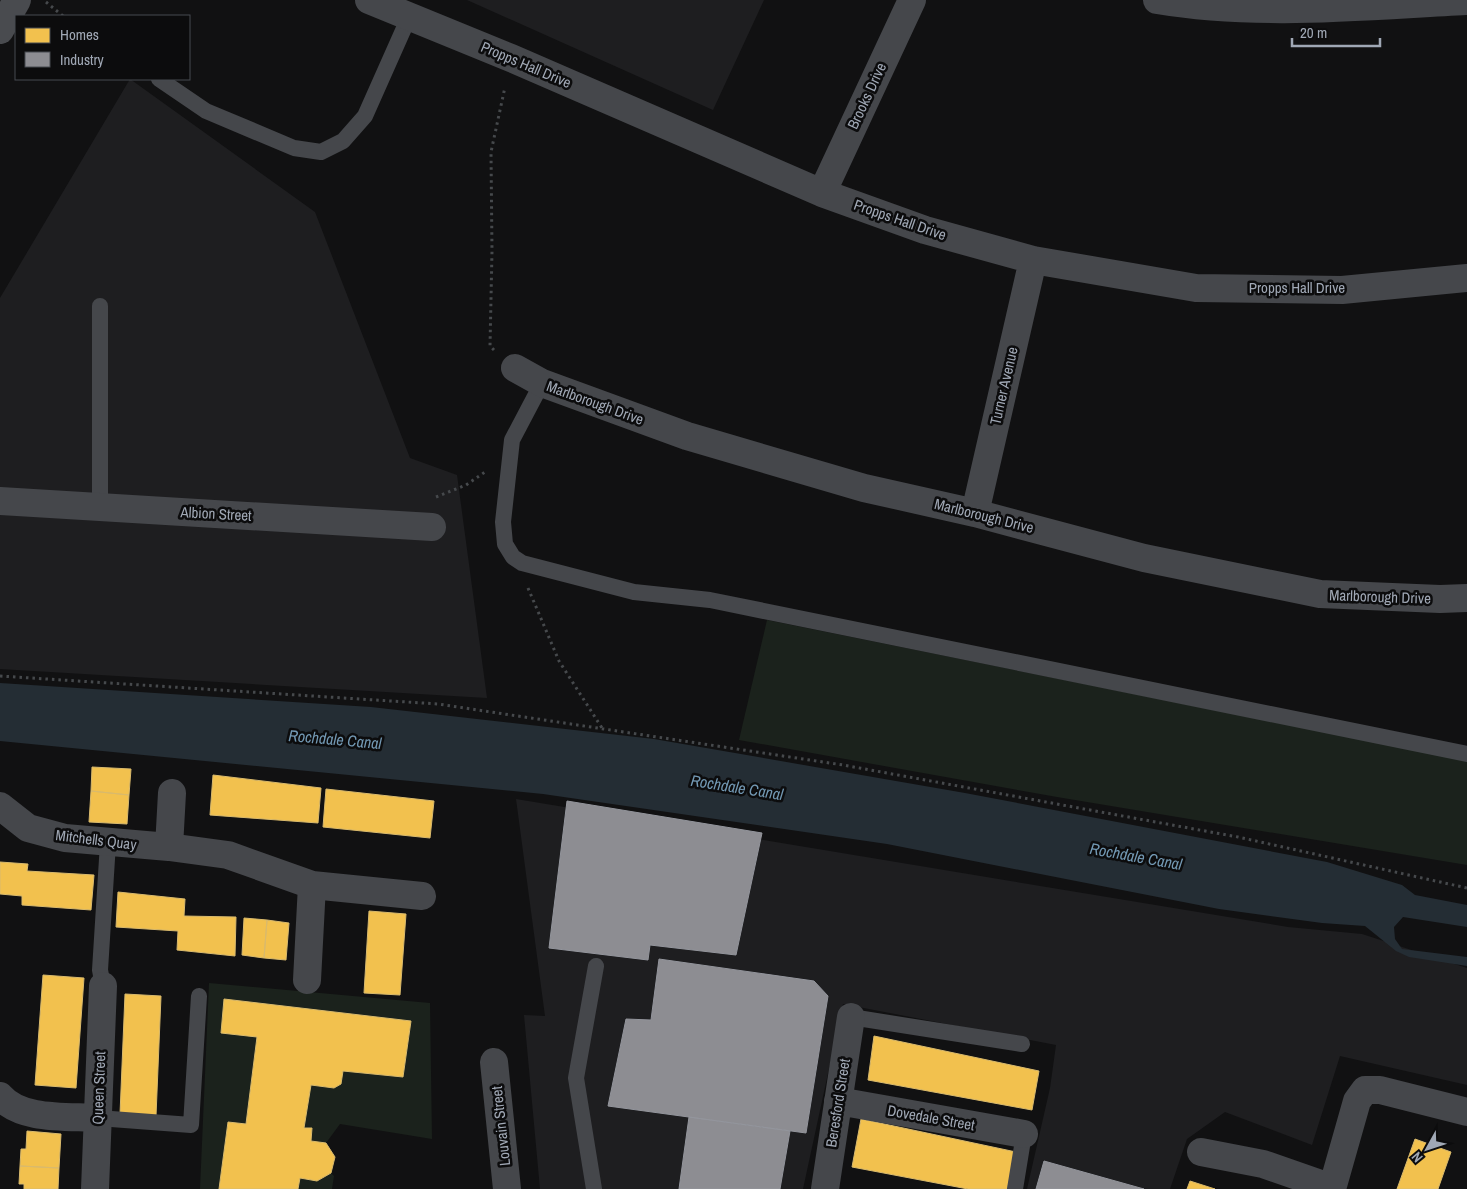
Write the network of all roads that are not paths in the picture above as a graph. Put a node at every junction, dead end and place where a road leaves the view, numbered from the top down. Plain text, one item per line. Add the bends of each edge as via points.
1 (17, 0) edge
2 (369, 0) edge
3 (912, 0) edge
4 (1157, 0) edge
5 (1467, 1) edge
6 (1287, 5) edge
7 (409, 17) junction
8 (0, 30) edge
9 (160, 80) edge
10 (822, 193) junction
11 (1033, 260) junction
12 (1467, 278) edge
13 (100, 306) dead end
14 (515, 368) road end
15 (542, 383) junction
16 (0, 501) edge
17 (100, 507) junction
18 (975, 513) junction
19 (432, 527) dead end
20 (1467, 598) edge
21 (1467, 754) edge
22 (172, 793) dead end
23 (0, 806) edge
24 (108, 843) junction
25 (169, 847) junction
26 (312, 885) junction
27 (422, 896) dead end
28 (596, 966) dead end
29 (307, 980) dead end
30 (103, 986) joint
31 (199, 996) dead end
32 (851, 1017) joint
33 (1022, 1044) dead end
34 (494, 1062) dead end
35 (0, 1096) edge
36 (838, 1101) junction
37 (1467, 1112) edge
38 (98, 1118) junction
39 (1024, 1134) joint
40 (1201, 1152) dead end
41 (1332, 1188) edge
42 (95, 1189) edge
43 (507, 1189) edge
44 (594, 1189) edge
45 (828, 1189) edge
46 (1014, 1189) edge

1 - 8 street
2 - 7 street, Propps Hall Drive
3 - 10 street, Brooks Drive
4 - 6 street via 1191,6
5 - 6 street
7 - 9 lane via 365,116 343,141 321,152 294,148 206,111
7 - 10 street, Propps Hall Drive
10 - 11 street, Propps Hall Drive via 925,230
11 - 12 street, Propps Hall Drive via 1196,288 1342,290
11 - 18 street, Turner Avenue
13 - 17 lane
14 - 15 street, Marlborough Drive
15 - 18 street, Marlborough Drive via 687,436 864,488
15 - 21 lane via 512,440 510,454 503,522 506,544 513,557 522,563 634,592 710,600
16 - 17 street, Albion Street
17 - 19 street, Albion Street
18 - 20 street, Marlborough Drive via 1144,558 1320,594
22 - 25 street
23 - 24 street, Mitchells Quay via 28,828 65,838
24 - 25 street, Mitchells Quay
24 - 30 lane via 100,970
25 - 26 street, Mitchells Quay via 228,855
26 - 27 street, Mitchells Quay
26 - 29 street
28 - 44 lane via 576,1078
30 - 38 street, Queen Street
31 - 38 lane via 191,1125
32 - 33 lane
32 - 36 street, Beresford Street
34 - 43 street, Louvain Street
35 - 38 street via 26,1112
36 - 39 street, Dovedale Street
36 - 45 street, Beresford Street
37 - 41 street via 1380,1090 1365,1090 1357,1100
38 - 42 street, Queen Street
39 - 46 lane
40 - 41 street via 1263,1164

